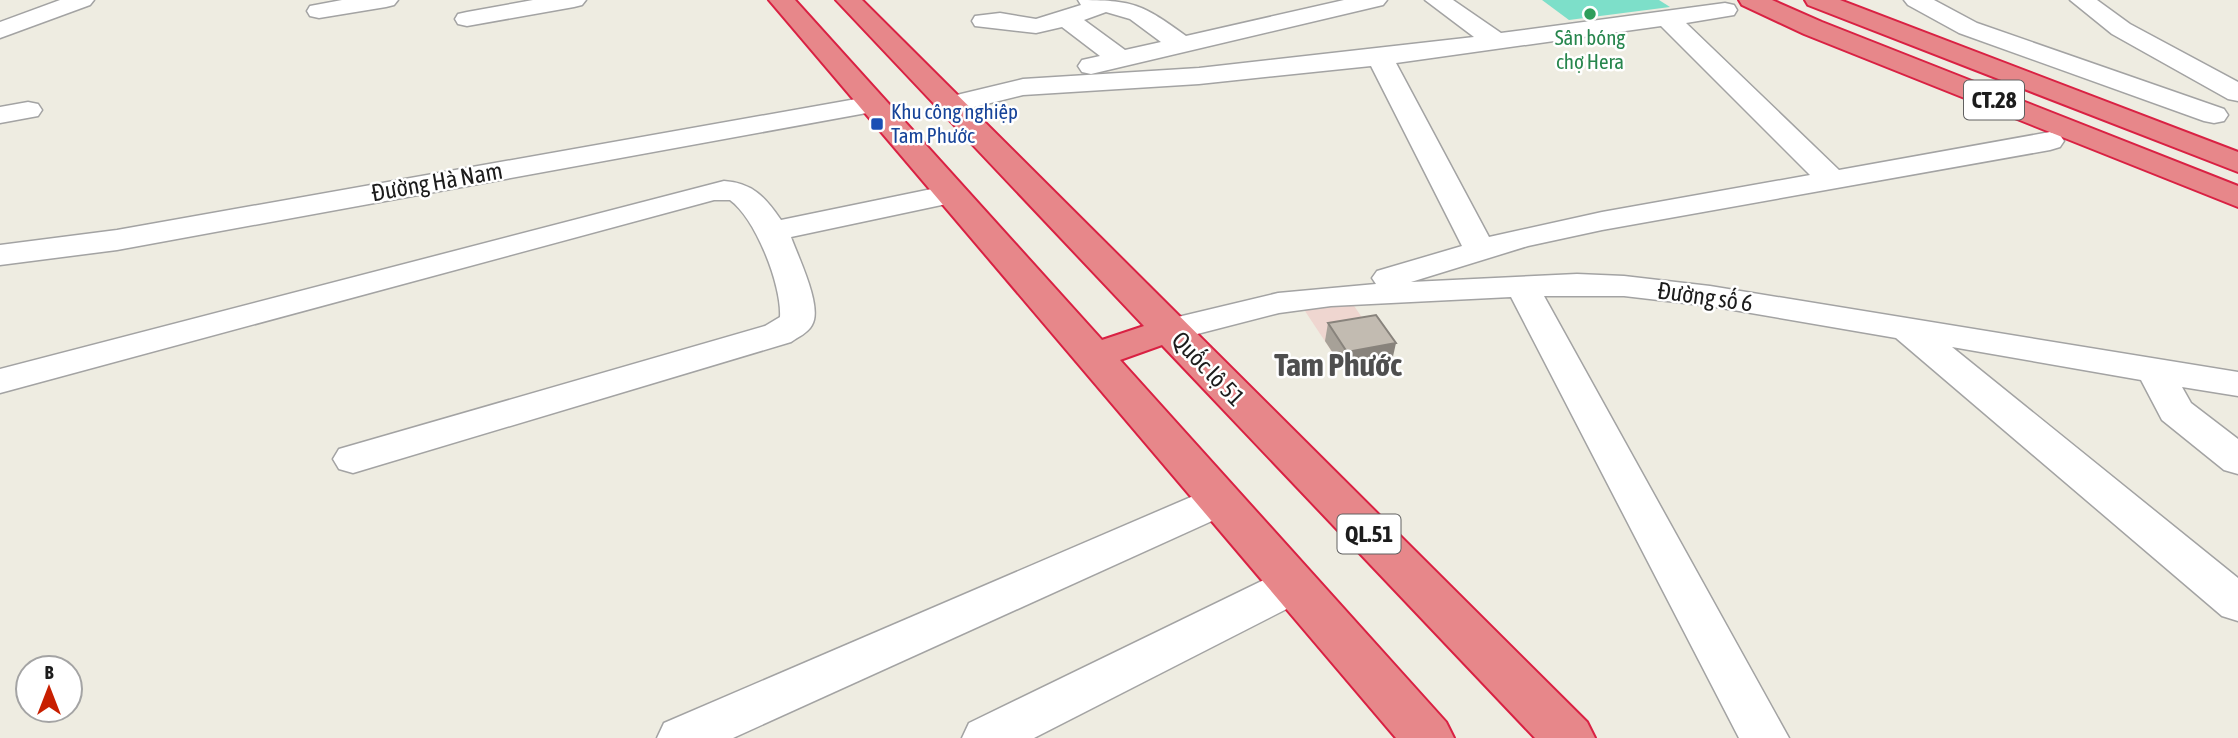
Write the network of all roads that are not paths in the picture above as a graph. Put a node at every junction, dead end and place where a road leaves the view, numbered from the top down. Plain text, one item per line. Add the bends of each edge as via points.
1 (82, 0) edge
2 (386, 0) edge
3 (574, 0) edge
4 (781, 0) edge
5 (848, 0) edge
6 (1437, 0) edge
7 (1817, 0) edge
8 (1916, 0) edge
9 (2082, 0) edge
10 (1356, 2) edge
11 (1097, 3) edge
12 (1738, 5) edge
13 (319, 11) dead end
14 (1066, 18) junction
15 (1667, 18) junction
16 (467, 19) dead end
17 (984, 21) dead end
18 (0, 31) edge
19 (1495, 40) junction
20 (1181, 45) junction
21 (1380, 57) junction
22 (1120, 59) junction
23 (1023, 87) junction
24 (2238, 93) edge
25 (873, 104) junction
26 (950, 105) junction
27 (28, 110) dead end
28 (2226, 114) edge
29 (0, 115) edge
30 (2170, 121) dead end
31 (2049, 141) dead end
32 (2238, 163) edge
33 (1830, 178) junction
34 (951, 194) junction
35 (2238, 197) edge
36 (773, 231) junction
37 (1480, 250) junction
38 (0, 255) edge
39 (1522, 286) junction
40 (1331, 296) junction
41 (1906, 328) junction
42 (1170, 330) junction
43 (1094, 356) junction
44 (2154, 370) junction
45 (0, 381) edge
46 (2238, 384) edge
47 (353, 459) dead end
48 (2238, 460) edge
49 (1219, 500) junction
50 (1294, 585) junction
51 (2238, 603) edge
52 (1334, 630) junction
53 (682, 738) edge
54 (987, 738) edge
55 (1393, 738) edge
56 (1428, 738) edge
57 (1569, 738) edge
58 (1764, 738) edge

1 - 18 street
2 - 13 street
3 - 16 street
4 - 25 highway
5 - 26 highway, Quốc lộ 51 / QL.51
6 - 19 street
7 - 32 highway, CT.28
8 - 28 street via 1968,28
9 - 24 street via 2121,29
10 - 20 street
11 - 14 street
11 - 20 street via 1139,14
12 - 15 street
12 - 35 highway, CT.28 via 1825,33
14 - 17 street via 1036,26
14 - 22 street
15 - 19 street
15 - 33 street
19 - 21 street
20 - 22 street
21 - 23 street via 1199,76
21 - 37 street
22 - 23 street
23 - 26 street
25 - 34 highway
25 - 38 street, Đường Hà Nam via 117,240
26 - 42 highway, Quốc lộ 51 / QL.51
27 - 29 street
28 - 30 street
31 - 33 street
33 - 37 street via 1602,220
34 - 36 street
34 - 43 highway
36 - 45 street via 739,190 720,189
36 - 47 street via 799,304 797,322 778,334
37 - 40 street
39 - 40 street, Đường số 6
39 - 41 street, Đường số 6 via 1669,290
39 - 58 street
40 - 42 street, Đường số 6 via 1278,303
41 - 44 street, Đường số 6
41 - 51 street
42 - 43 highway
42 - 57 highway, Quốc lộ 51 / QL.51
43 - 49 highway
44 - 46 street, Đường số 6
44 - 48 street via 2176,411
49 - 50 highway
49 - 53 street
50 - 52 highway
50 - 54 street
52 - 55 highway
52 - 56 highway

